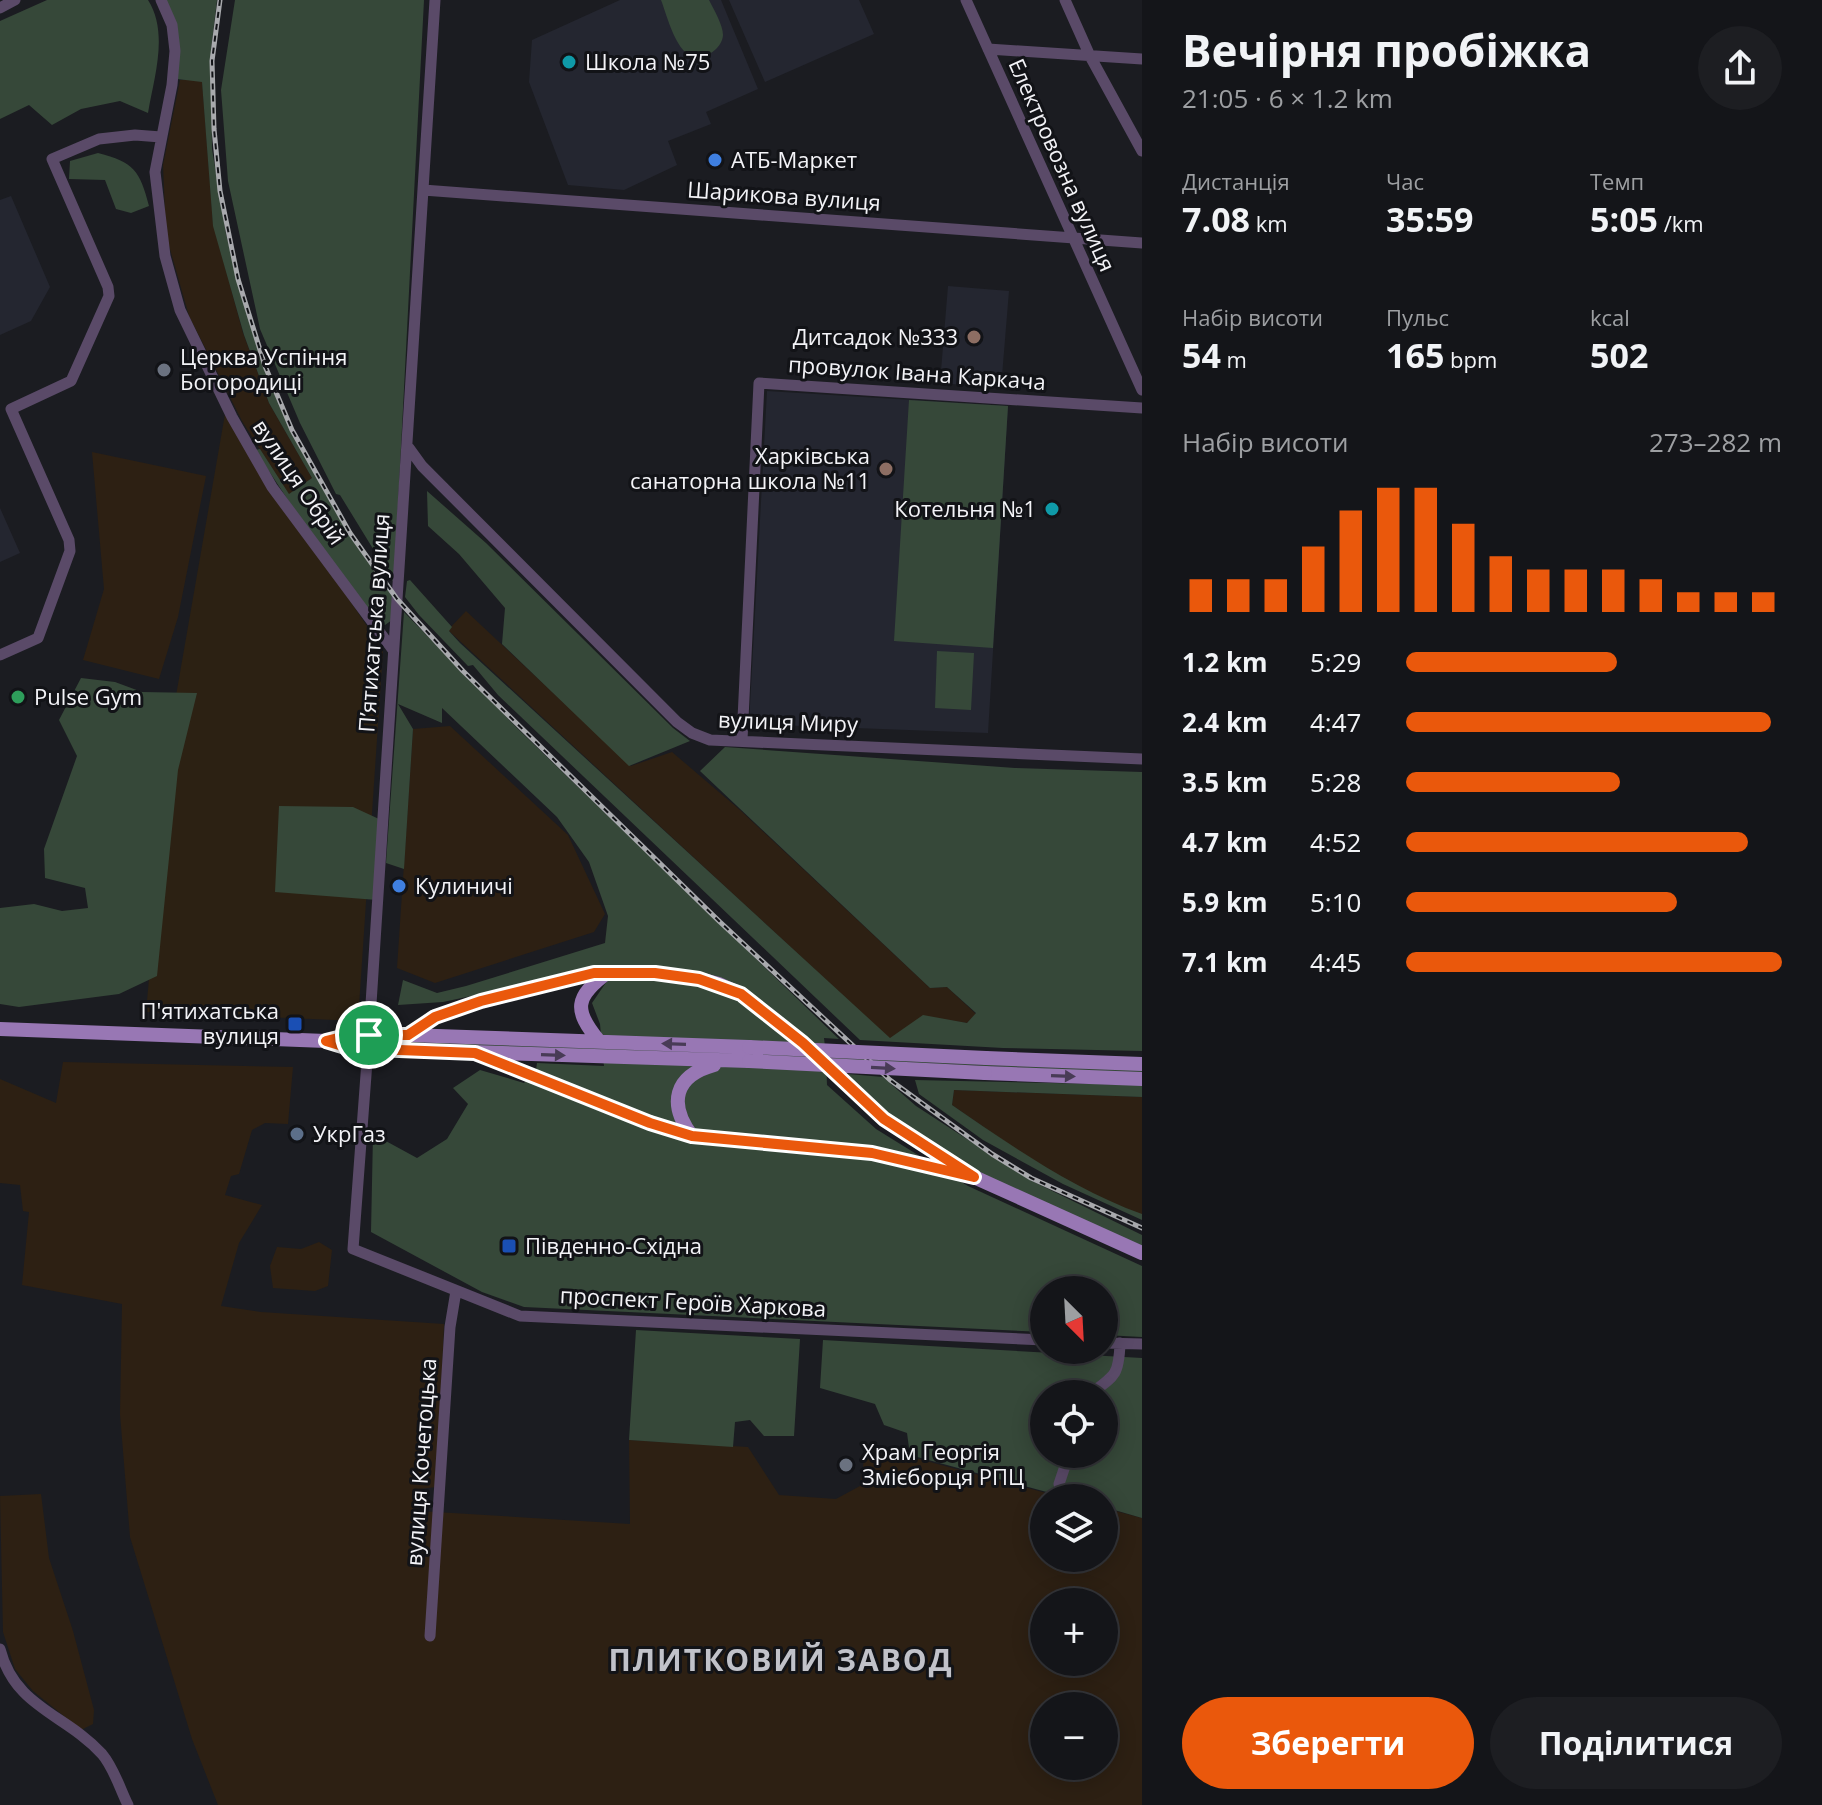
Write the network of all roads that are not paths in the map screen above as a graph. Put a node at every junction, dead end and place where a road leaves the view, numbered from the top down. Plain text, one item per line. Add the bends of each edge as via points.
1 (15, 0) edge
2 (161, 0) edge
3 (435, 0) edge
4 (966, 0) edge
5 (1065, 0) edge
6 (0, 8) edge
7 (988, 49) junction
8 (1090, 56) junction
9 (1142, 59) edge
10 (161, 137) junction
11 (1142, 151) edge
12 (423, 190) junction
13 (1072, 238) junction
14 (1142, 243) edge
15 (1142, 390) edge
16 (1142, 408) edge
17 (5, 411) edge
18 (409, 448) junction
19 (393, 650) junction
20 (0, 655) edge
21 (742, 740) junction
22 (1142, 759) edge
23 (607, 972) junction
24 (0, 1029) edge
25 (408, 1035) junction
26 (599, 1041) junction
27 (368, 1042) junction
28 (475, 1053) junction
29 (749, 1054) junction
30 (733, 1060) junction
31 (1142, 1064) edge
32 (986, 1066) junction
33 (1142, 1079) edge
34 (692, 1136) junction
35 (974, 1177) junction
36 (353, 1249) joint
37 (1142, 1253) edge
38 (456, 1291) junction
39 (1030, 1339) edge
40 (1120, 1343) joint
41 (1142, 1344) edge
42 (1110, 1380) edge
43 (1064, 1468) edge
44 (1059, 1484) dead end
45 (430, 1636) dead end
46 (0, 1649) edge
47 (128, 1805) edge

1 - 6 street
2 - 10 street, вулиця Обрій via 175,51
3 - 12 street, П’ятихатська вулиця
4 - 7 street, Електровозна вулиця
5 - 8 street
7 - 8 street
7 - 13 street, Електровозна вулиця
8 - 9 street
8 - 11 street
10 - 17 street via 99,139 52,159 109,296 71,381
10 - 19 street, вулиця Обрій via 155,172 165,256 196,346 272,487
12 - 13 street, Шарикова вулиця
12 - 18 street, П’ятихатська вулиця
13 - 14 street, Шарикова вулиця
13 - 15 street, Електровозна вулиця
16 - 21 street, провулок Івана Каркача via 759,383
17 - 20 street via 70,551 38,638
18 - 19 street, П’ятихатська вулиця
18 - 21 street, вулиця Миру via 677,722 710,740
19 - 27 street, П’ятихатська вулиця
21 - 22 street, вулиця Миру
23 - 25 main road via 481,1001 435,1017
23 - 26 main road via 587,988 581,1003 582,1017
23 - 35 main road via 699,979 741,994 884,1119
24 - 27 main road via 326,1041 349,1048
25 - 26 main road
25 - 27 main road
29 -> 26 main road
27 - 28 main road
27 - 36 street, П’ятихатська вулиця
28 -> 30 main road
28 - 34 main road
29 - 30 main road
29 - 32 main road, bridge
30 - 34 main road via 698,1069 678,1094 679,1112
31 - 32 main road
32 -> 33 main road
34 - 35 main road via 872,1153
35 - 37 main road
36 - 38 street, проспект Героїв Харкова
38 - 39 street, проспект Героїв Харкова via 520,1316
38 - 45 street, вулиця Кочетоцька
40 - 41 street
40 - 42 street via 1119,1369
43 - 44 street
46 - 47 street via 5,1668 23,1695 102,1753

